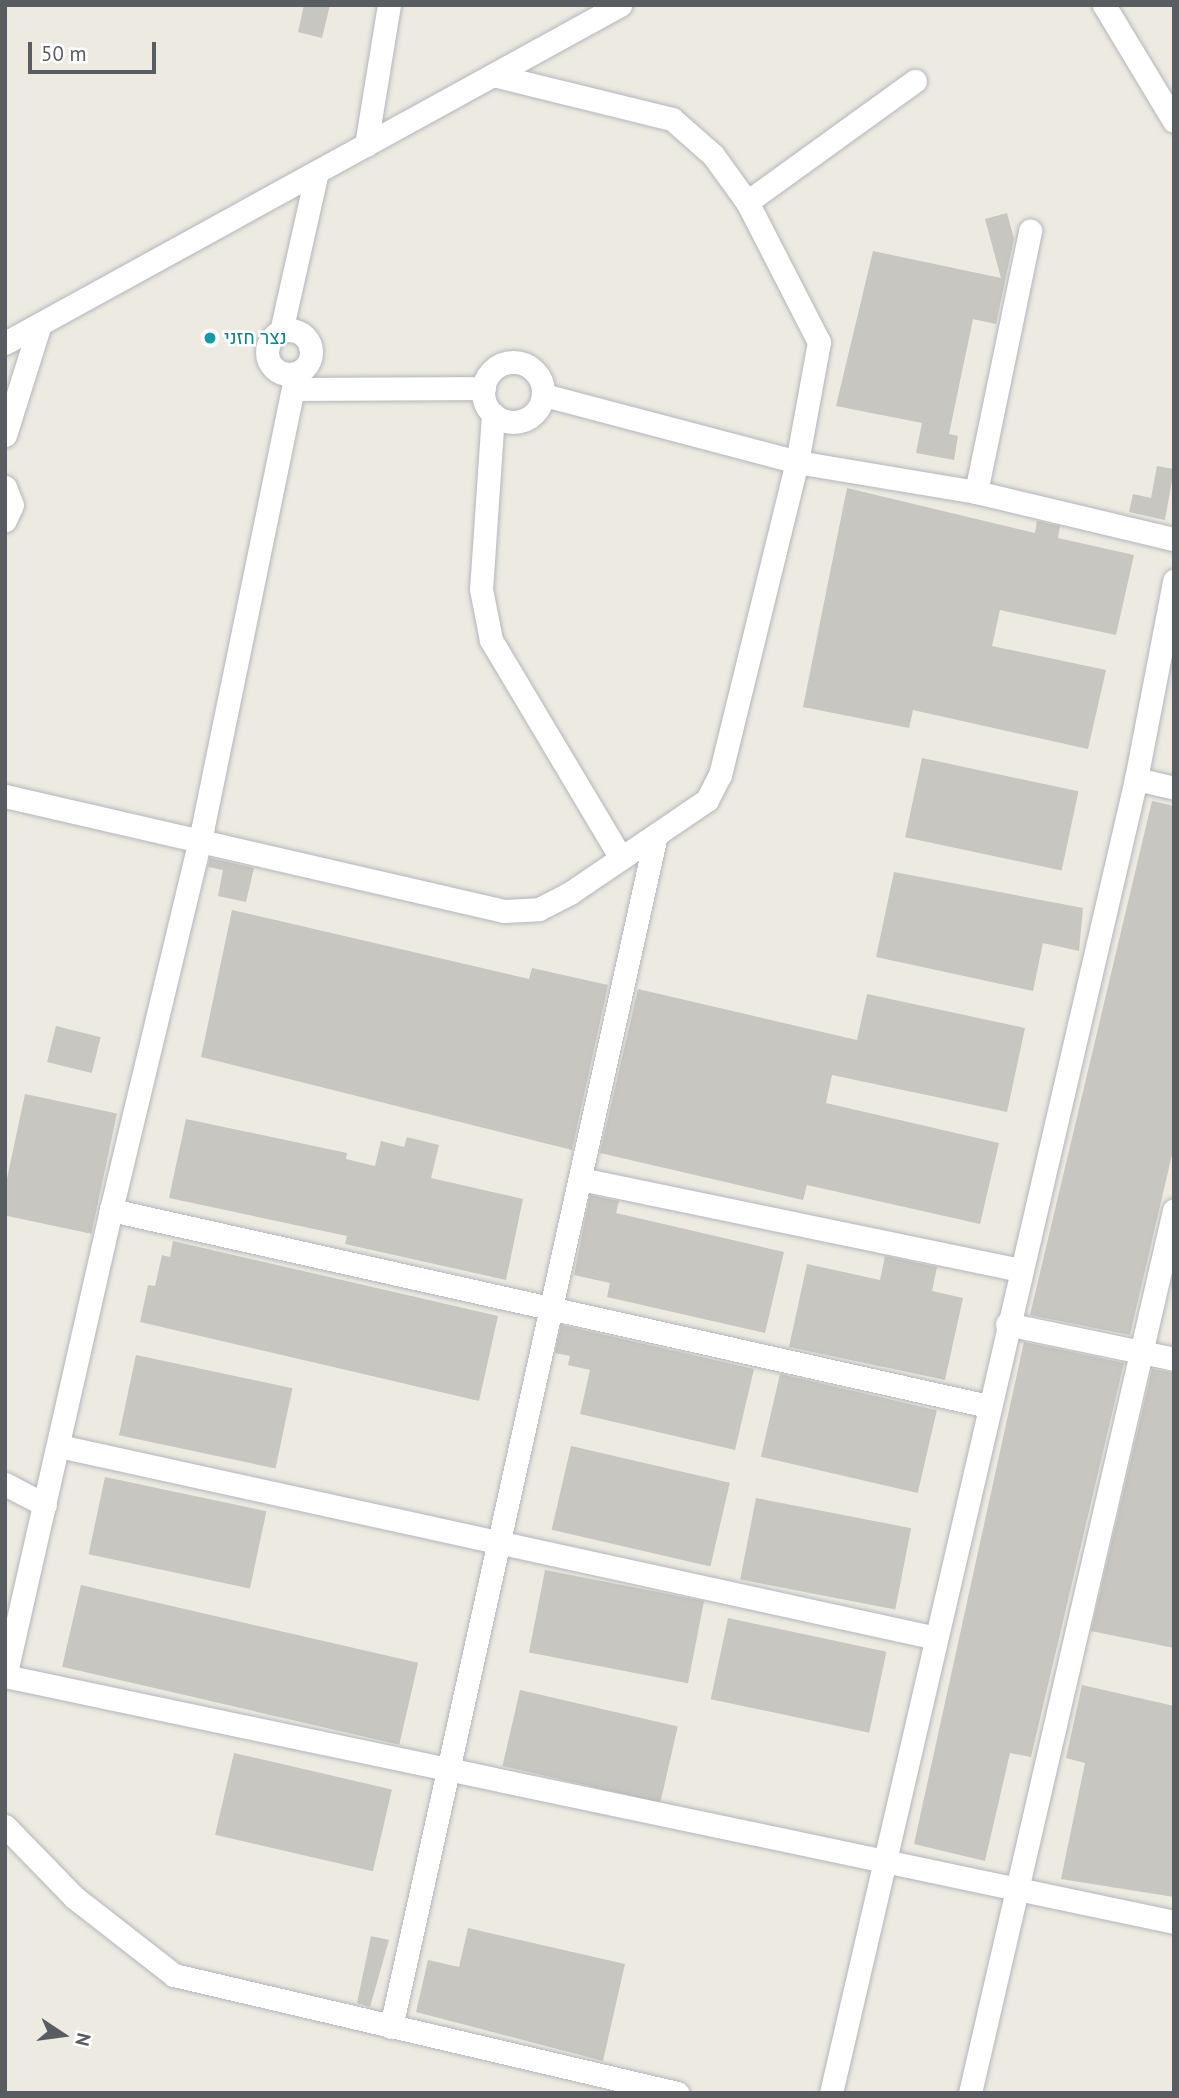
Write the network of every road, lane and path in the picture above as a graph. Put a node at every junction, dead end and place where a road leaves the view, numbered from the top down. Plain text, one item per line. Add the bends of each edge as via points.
1 (389, 5) edge
2 (620, 5) edge
3 (1104, 5) edge
4 (493, 75) junction
5 (915, 81) dead end
6 (1174, 121) edge
7 (366, 145) junction
8 (317, 172) junction
9 (747, 202) junction
10 (1030, 231) dead end
11 (40, 324) junction
12 (282, 327) junction
13 (5, 343) edge
14 (296, 383) junction
15 (484, 388) junction
16 (544, 394) junction
17 (493, 414) junction
18 (5, 435) edge
19 (797, 462) junction
20 (5, 487) edge
21 (976, 492) junction
22 (5, 520) edge
23 (1174, 540) edge
24 (1174, 581) edge
25 (1136, 779) junction
26 (1174, 788) edge
27 (5, 796) edge
28 (655, 839) junction
29 (199, 843) junction
30 (621, 858) junction
31 (581, 1180) junction
32 (1174, 1209) edge
33 (111, 1210) junction
34 (1019, 1270) junction
35 (552, 1309) junction
36 (1007, 1324) junction
37 (1141, 1352) junction
38 (1174, 1359) edge
39 (988, 1406) junction
40 (59, 1446) junction
41 (5, 1484) edge
42 (45, 1505) junction
43 (498, 1543) junction
44 (936, 1638) junction
45 (446, 1770) junction
46 (5, 1825) edge
47 (886, 1858) junction
48 (1016, 1887) junction
49 (1174, 1922) edge
50 (391, 2027) junction
51 (677, 2093) edge
52 (831, 2093) edge
53 (970, 2093) edge

1 - 7 lane
2 - 4 lane
3 - 6 lane
4 - 7 lane
4 - 9 lane via 672,119 713,155
5 - 9 lane
7 - 8 lane
8 - 11 lane
8 - 12 lane
9 - 19 lane via 819,342
10 - 21 lane
11 - 13 lane
11 - 18 lane
12 - 14 lane via 270,342 271,363
12 - 14 lane via 305,337 308,348 307,367
14 - 15 lane
14 - 29 lane
15 - 16 lane via 492,370 515,361 537,372
15 - 17 lane
16 - 17 lane via 539,408 519,422
16 - 19 lane
17 - 30 lane via 481,589 491,640
19 - 21 lane
19 - 28 lane via 720,775 708,800
20 - 22 lane via 12,505
21 - 23 lane
24 - 25 lane
25 - 26 lane
25 - 34 lane
27 - 29 lane
28 - 30 lane
28 - 31 lane
29 - 30 lane via 504,911 539,909
29 - 33 lane
31 - 34 lane
31 - 35 lane
32 - 37 lane
33 - 35 lane
33 - 40 lane
34 - 36 lane
35 - 39 lane
35 - 43 lane
36 - 37 lane
36 - 39 lane
37 - 38 lane
37 - 48 lane
39 - 44 lane
40 - 42 lane
40 - 43 lane
41 - 42 lane
42 - 45 lane via 5,1676
43 - 44 lane
43 - 45 lane
44 - 47 lane
45 - 47 lane via 664,1819
45 - 50 lane
46 - 50 lane via 75,1898 174,1975
47 - 48 lane
47 - 52 lane
48 - 49 lane
48 - 53 lane
50 - 51 lane

